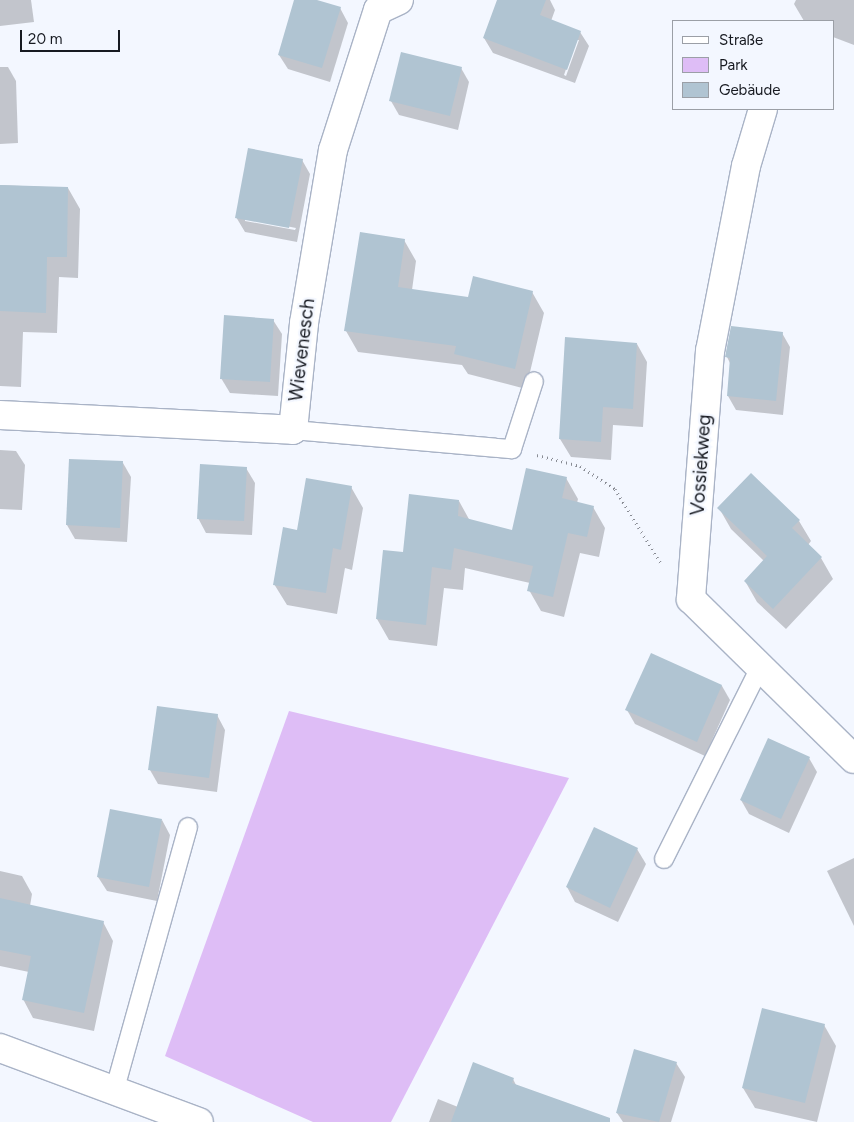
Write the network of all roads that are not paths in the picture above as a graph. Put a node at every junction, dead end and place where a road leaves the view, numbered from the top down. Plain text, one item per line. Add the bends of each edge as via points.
1 (399, 0) edge
2 (763, 110) edge
3 (534, 381) dead end
4 (0, 415) edge
5 (293, 430) junction
6 (761, 665) junction
7 (854, 758) edge
8 (188, 827) dead end
9 (664, 859) dead end
10 (0, 1048) edge
11 (114, 1092) junction
12 (199, 1122) edge

1 - 5 street, Wievenesch via 378,10 333,150 304,323
2 - 6 street, Vossiekweg via 746,166 710,351 691,599
3 - 5 lane via 512,449
4 - 5 street
6 - 7 street
6 - 9 lane
8 - 11 lane
10 - 11 street
11 - 12 street

